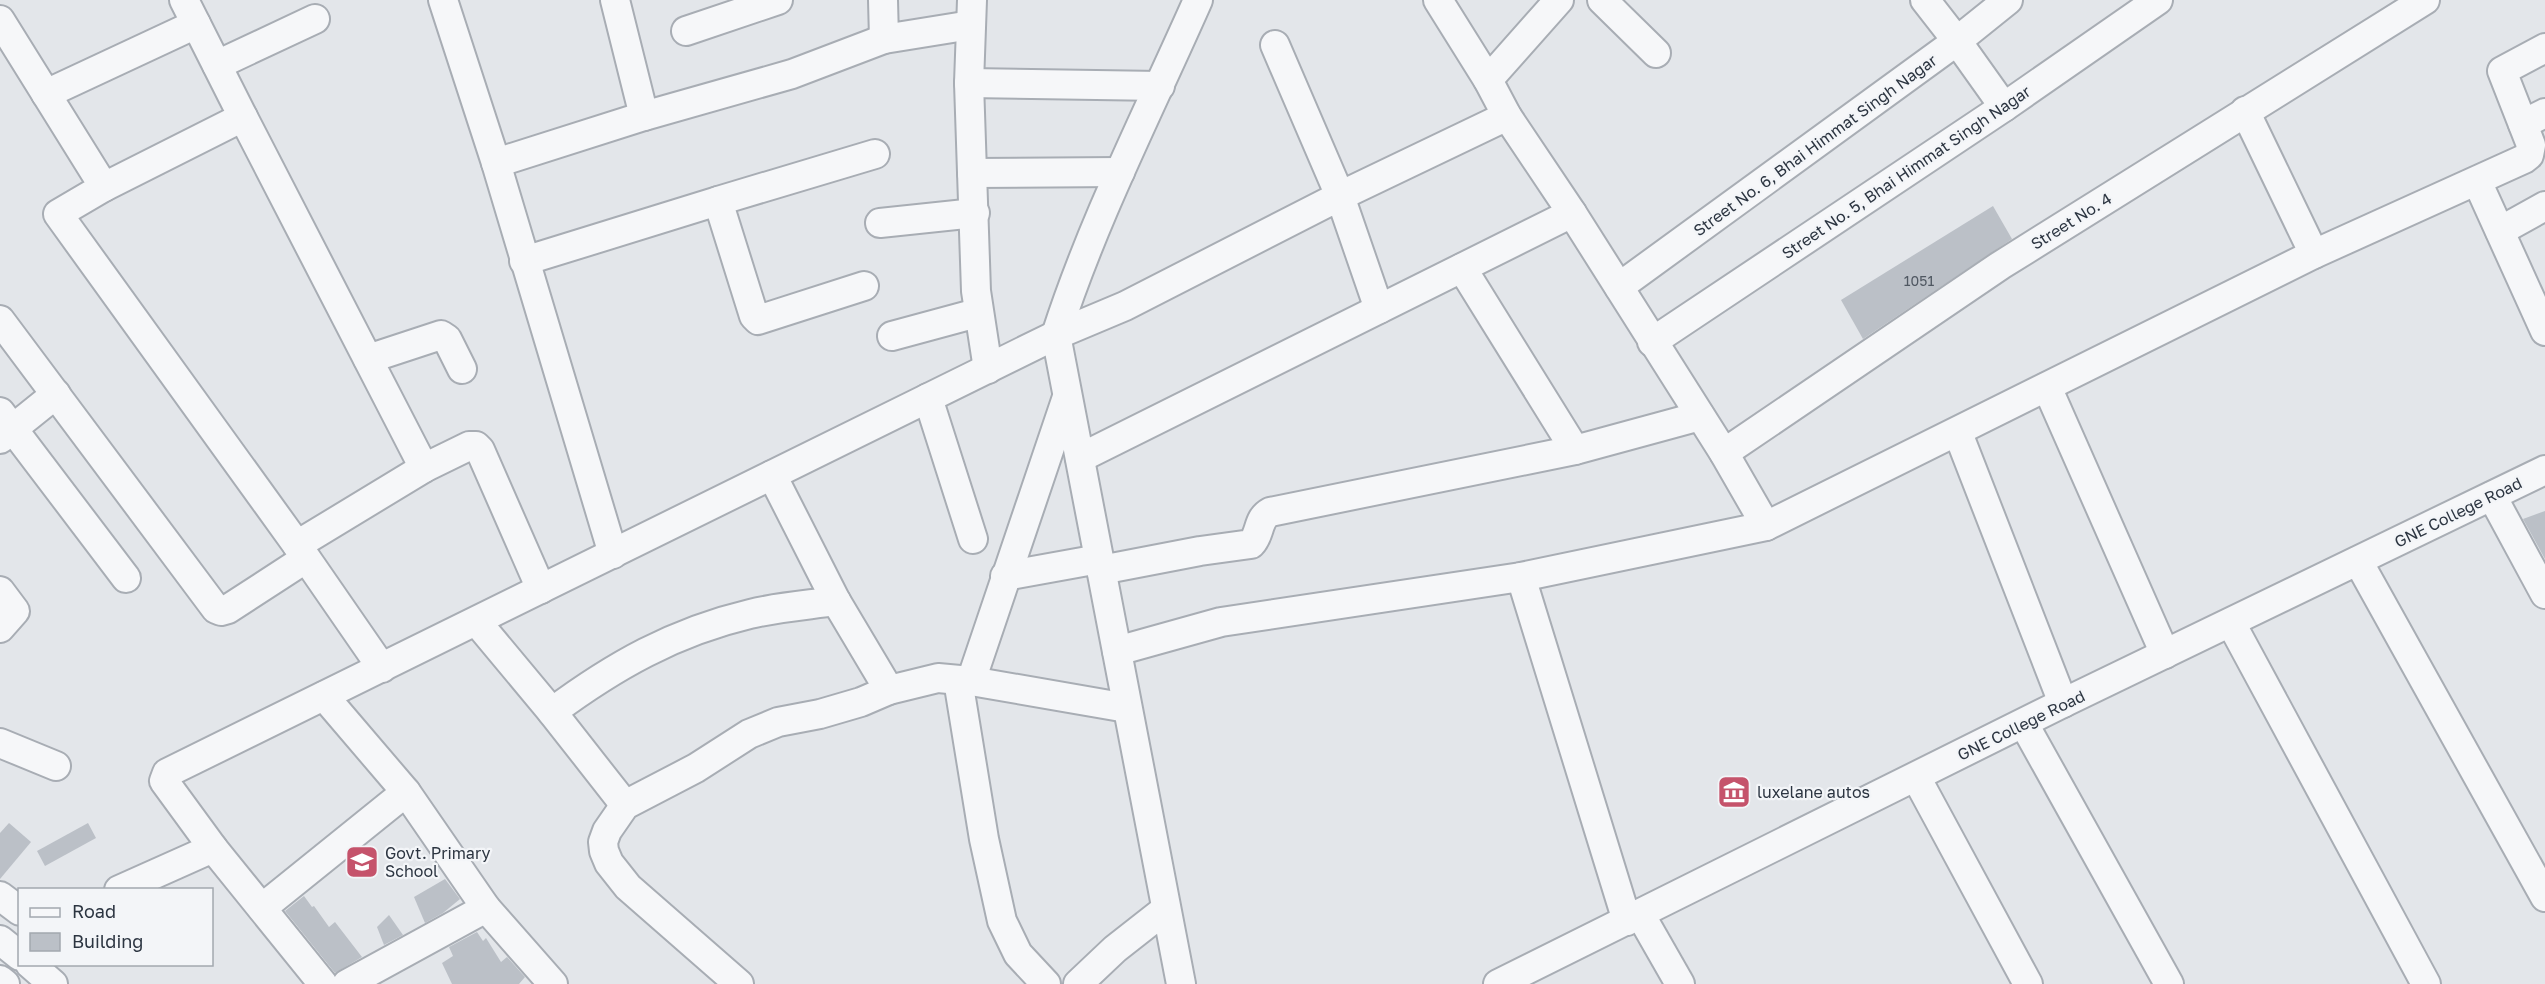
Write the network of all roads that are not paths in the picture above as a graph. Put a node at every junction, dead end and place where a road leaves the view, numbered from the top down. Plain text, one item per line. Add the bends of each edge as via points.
1 (443, 0) edge
2 (615, 0) edge
3 (778, 0) edge
4 (883, 0) edge
5 (1198, 0) edge
6 (1438, 0) edge
7 (1559, 0) edge
8 (1602, 0) edge
9 (1925, 0) edge
10 (2008, 0) edge
11 (2158, 0) edge
12 (2426, 0) edge
13 (190, 12) edge
14 (971, 12) edge
15 (315, 19) dead end
16 (0, 20) edge
17 (686, 31) dead end
18 (884, 39) junction
19 (1957, 41) junction
20 (1275, 45) dead end
21 (2545, 48) edge
22 (1656, 53) dead end
23 (217, 65) junction
24 (1488, 80) junction
25 (969, 83) junction
26 (1160, 86) junction
27 (46, 94) junction
28 (2004, 107) junction
29 (2244, 111) junction
30 (644, 116) junction
31 (1508, 116) junction
32 (243, 117) junction
33 (2534, 118) edge
34 (876, 154) dead end
35 (496, 163) junction
36 (1120, 172) junction
37 (972, 173) junction
38 (2477, 181) junction
39 (104, 187) junction
40 (1340, 196) junction
41 (718, 201) junction
42 (2545, 206) edge
43 (975, 213) junction
44 (1572, 213) junction
45 (880, 222) dead end
46 (2500, 231) junction
47 (2314, 254) junction
48 (524, 261) junction
49 (1462, 268) junction
50 (864, 286) dead end
51 (1619, 287) junction
52 (1379, 309) junction
53 (978, 313) junction
54 (0, 321) edge
55 (2545, 330) edge
56 (1056, 335) junction
57 (892, 336) dead end
58 (1652, 342) junction
59 (368, 359) junction
60 (462, 369) dead end
61 (988, 369) junction
62 (2047, 387) junction
63 (56, 394) junction
64 (1067, 397) junction
65 (928, 398) junction
66 (1700, 416) junction
67 (4, 427) edge
68 (1958, 433) junction
69 (1575, 450) junction
70 (1724, 453) junction
71 (1080, 458) junction
72 (424, 468) junction
73 (2545, 470) edge
74 (772, 475) junction
75 (2492, 496) junction
76 (1766, 526) junction
77 (973, 539) dead end
78 (301, 552) junction
79 (613, 554) junction
80 (2358, 561) junction
81 (1100, 564) junction
82 (1005, 576) junction
83 (1521, 577) junction
84 (126, 578) dead end
85 (541, 589) junction
86 (0, 591) edge
87 (2545, 594) edge
88 (836, 601) junction
89 (477, 621) junction
90 (2231, 623) junction
91 (0, 628) edge
92 (1117, 651) junction
93 (2165, 654) junction
94 (381, 668) junction
95 (964, 680) junction
96 (889, 690) junction
97 (324, 696) junction
98 (2063, 703) junction
99 (1127, 708) junction
100 (552, 712) junction
101 (2024, 724) junction
102 (0, 743) edge
103 (56, 766) dead end
104 (1916, 777) junction
105 (406, 792) junction
106 (625, 805) junction
107 (213, 848) junction
108 (124, 888) edge
109 (0, 896) edge
110 (2545, 897) edge
111 (262, 908) junction
112 (486, 908) junction
113 (1166, 909) junction
114 (18, 910) edge
115 (1634, 918) junction
116 (0, 940) edge
117 (18, 956) edge
118 (0, 980) edge
119 (5, 984) edge
120 (323, 984) edge
121 (347, 984) edge
122 (553, 984) edge
123 (739, 984) edge
124 (1046, 984) edge
125 (1078, 984) edge
126 (1181, 984) edge
127 (1498, 984) edge
128 (1680, 984) edge
129 (2028, 984) edge
130 (2169, 984) edge
131 (2426, 984) edge

1 - 35 street
2 - 30 street
3 - 17 street
4 - 18 street
5 - 26 street
6 - 24 street
7 - 24 street
8 - 22 street
9 - 19 street
10 - 19 street, Street No. 6, Bhai Himmat Singh Nagar
11 - 28 street, Street No. 5, Bhai Himmat Singh Nagar
12 - 29 street, Street No. 4
13 - 23 street
13 - 27 street
14 - 18 street
14 - 25 street
15 - 23 street
16 - 27 street
18 - 30 street via 792,74
19 - 28 street
19 - 51 street, Street No. 6, Bhai Himmat Singh Nagar
20 - 40 street
21 - 33 street via 2502,71
23 - 32 street
24 - 31 street
25 - 26 street
25 - 37 street
26 - 36 street
27 - 39 street
28 - 58 street, Street No. 5, Bhai Himmat Singh Nagar
29 - 47 street
29 - 70 street, Street No. 4 via 2001,265
30 - 35 street
31 - 40 street
31 - 44 street
32 - 39 street
32 - 59 street
33 - 38 street via 2529,155
34 - 41 street
35 - 48 street
36 - 37 street
36 - 56 street
37 - 43 street
38 - 46 street
38 - 47 street
39 - 78 street via 58,214
40 - 52 street
40 - 56 street via 1125,306
41 - 48 street
41 - 50 street via 758,320
42 - 46 street
43 - 45 street
43 - 53 street
44 - 49 street
44 - 51 street
46 - 55 street
47 - 62 street
48 - 79 street
49 - 52 street
49 - 69 street
51 - 58 street
52 - 71 street
53 - 57 street
53 - 61 street
54 - 63 street
56 - 61 street
56 - 64 street
58 - 66 street
59 - 60 street via 441,335 447,339
59 - 72 street
61 - 65 street
62 - 68 street
62 - 93 street
63 - 67 street
63 - 78 street via 216,609 228,609
64 - 71 street
64 - 82 street
65 - 74 street
65 - 77 street
66 - 69 street
66 - 70 street
67 - 84 street
68 - 76 street
68 - 98 street
69 - 81 street via 1270,512 1262,519 1251,544
70 - 76 street
71 - 81 street
72 - 78 street
72 - 85 street via 469,446 480,450
73 - 75 street, GNE College Road
74 - 79 street
74 - 88 street
75 - 80 street, GNE College Road
75 - 87 street
76 - 83 street
78 - 94 street
79 - 85 street
80 - 90 street, GNE College Road
80 - 110 street
81 - 82 street
81 - 92 street
82 - 95 street
83 - 92 street via 1221,622
83 - 115 street
85 - 89 street
86 - 91 street via 15,611
88 - 96 street
88 - 100 street via 752,613 693,631 652,648
89 - 94 street
89 - 100 street
90 - 93 street, GNE College Road
90 - 131 street
92 - 99 street
93 - 98 street, GNE College Road
94 - 97 street
95 - 96 street via 938,678
95 - 99 street
95 - 124 street via 984,839 1002,921 1018,954
96 - 106 street via 861,702 778,722 749,734 696,768
97 - 105 street
97 - 107 street via 164,777
98 - 101 street, GNE College Road
99 - 113 street
100 - 106 street
101 - 104 street, GNE College Road
101 - 130 street
102 - 103 street
104 - 115 street, GNE College Road
104 - 129 street
105 - 111 street
105 - 112 street
106 - 123 street via 603,842 609,863 628,886
107 - 108 street
107 - 111 street
109 - 114 street
111 - 120 street
112 - 121 street
112 - 122 street
113 - 125 street via 1114,949
113 - 126 street
115 - 127 street, GNE College Road
115 - 128 street
116 - 117 street
118 - 119 street

